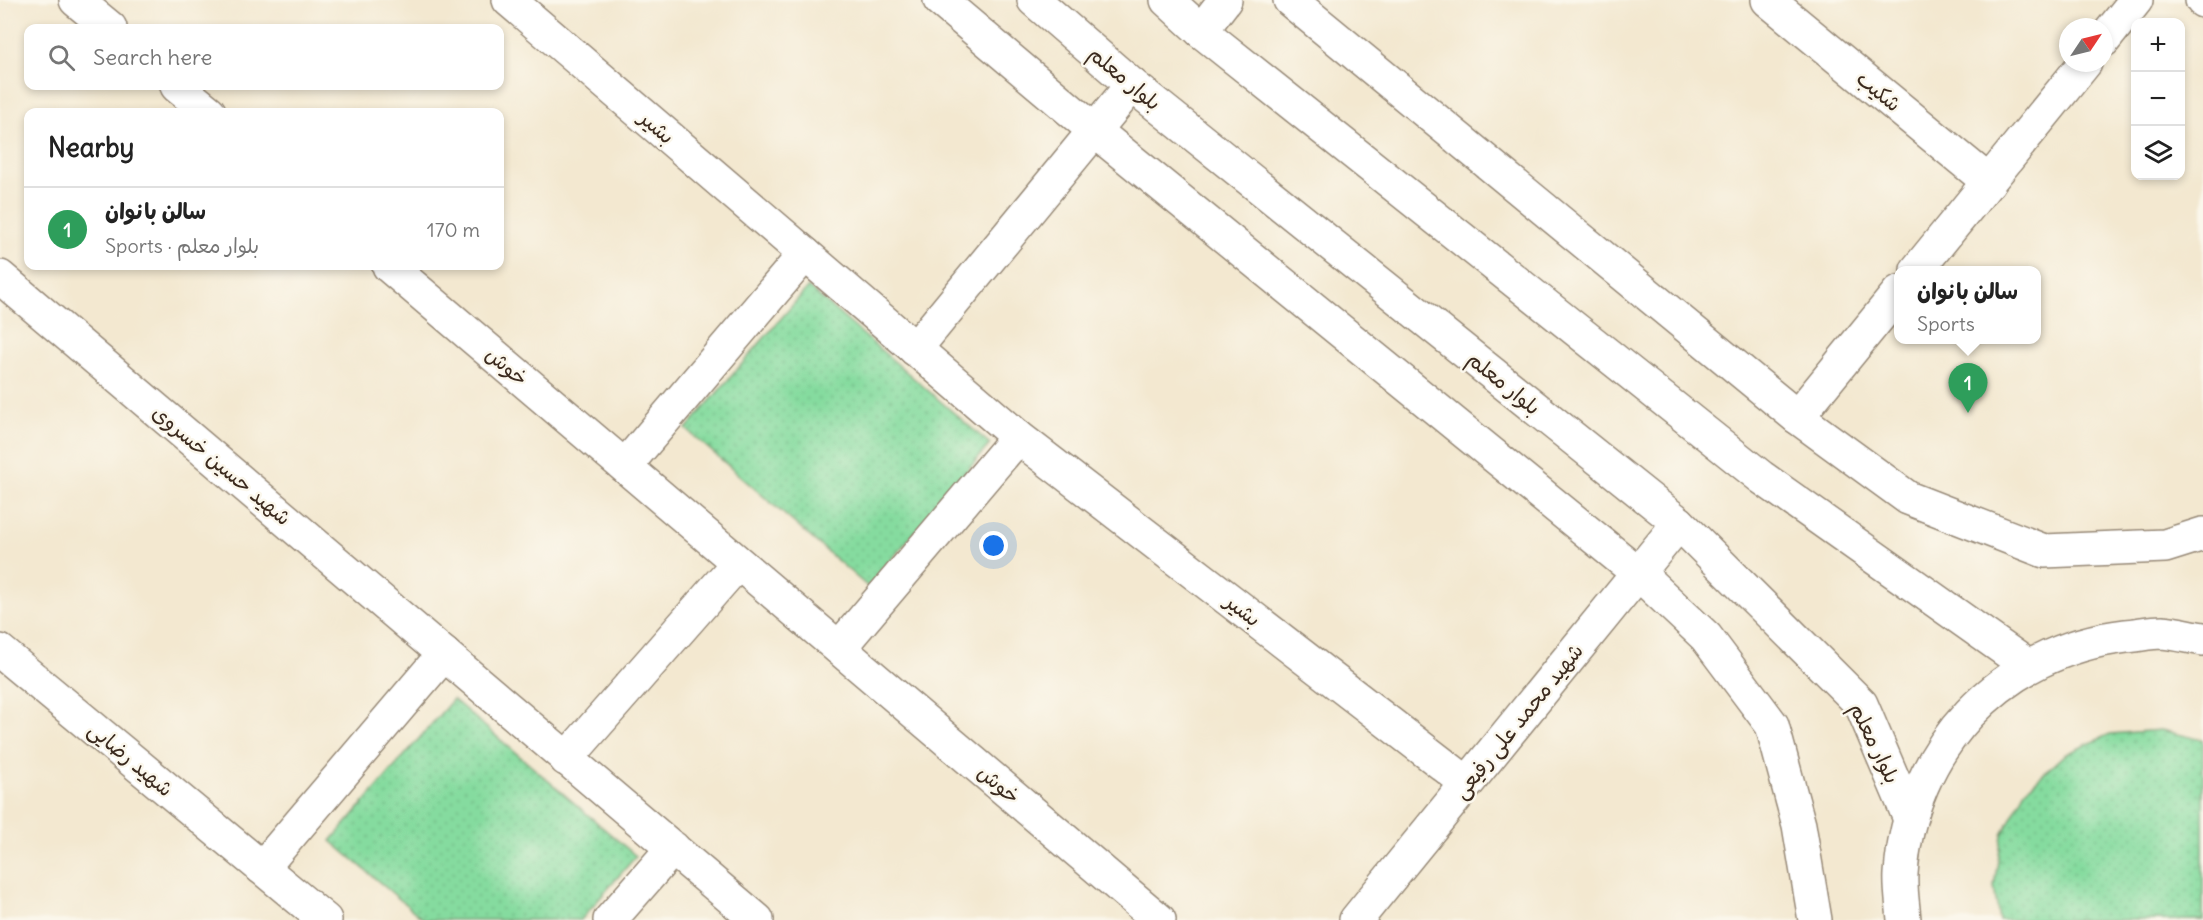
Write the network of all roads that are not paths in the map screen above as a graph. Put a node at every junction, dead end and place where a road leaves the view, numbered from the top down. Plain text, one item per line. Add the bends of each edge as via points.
1 (76, 0) edge
2 (509, 0) edge
3 (940, 0) edge
4 (1034, 0) edge
5 (1167, 0) edge
6 (1225, 0) edge
7 (1290, 0) edge
8 (1768, 0) edge
9 (2136, 0) edge
10 (105, 24) edge
11 (2113, 29) edge
12 (1201, 31) junction
13 (2078, 72) edge
14 (1132, 86) junction
15 (182, 90) edge
16 (204, 108) edge
17 (1095, 131) junction
18 (1989, 182) junction
19 (805, 254) junction
20 (1920, 266) edge
21 (394, 270) edge
22 (0, 277) edge
23 (1894, 298) edge
24 (915, 349) junction
25 (1797, 417) junction
26 (1018, 437) junction
27 (625, 466) junction
28 (1679, 523) junction
29 (2203, 534) edge
30 (738, 563) junction
31 (1638, 573) junction
32 (2203, 639) edge
33 (839, 648) junction
34 (0, 651) edge
35 (444, 654) junction
36 (2028, 666) junction
37 (567, 759) junction
38 (1467, 783) junction
39 (1910, 819) junction
40 (673, 848) junction
41 (262, 868) junction
42 (325, 920) edge
43 (610, 920) edge
44 (757, 920) edge
45 (1159, 920) edge
46 (1356, 920) edge
47 (1815, 920) edge
48 (1904, 920) edge

1 - 10 street
2 - 19 street, بشیر
3 - 17 street
4 - 14 street, بلوار معلم
5 - 12 street
6 - 12 street
7 - 25 street
8 - 18 street, شکیب
9 - 11 street
12 - 36 street via 1761,477
13 - 18 street
14 - 17 street
14 - 28 street, بلوار معلم
15 - 16 street
17 - 24 street
17 - 31 street
18 - 20 street
19 - 24 street, بشیر
19 - 27 street
21 - 27 street, خوش
22 - 35 street, شهید حسین خسروی
23 - 25 street
24 - 26 street, بشیر
25 - 29 street via 1908,498 2044,551 2165,546
26 - 33 street
26 - 38 street, بشیر
27 - 30 street, خوش
28 - 31 street, شهید محمد علی رفیعی
28 - 39 street, بلوار معلم via 1861,704
30 - 33 street, خوش
30 - 37 street
31 - 38 street, شهید محمد علی رفیعی
31 - 47 street via 1706,637 1772,724 1799,825
32 - 36 street via 2162,632 2092,640
33 - 45 street, خوش
34 - 41 street, شهید رضایی
35 - 37 street, شهید حسین خسروی
35 - 41 street
36 - 39 street via 1988,695 1954,730 1927,772
37 - 40 street, شهید حسین خسروی
38 - 46 street, شهید محمد علی رفیعی
39 - 48 street via 1901,875
40 - 43 street
40 - 44 street
41 - 42 street, شهید رضایی

